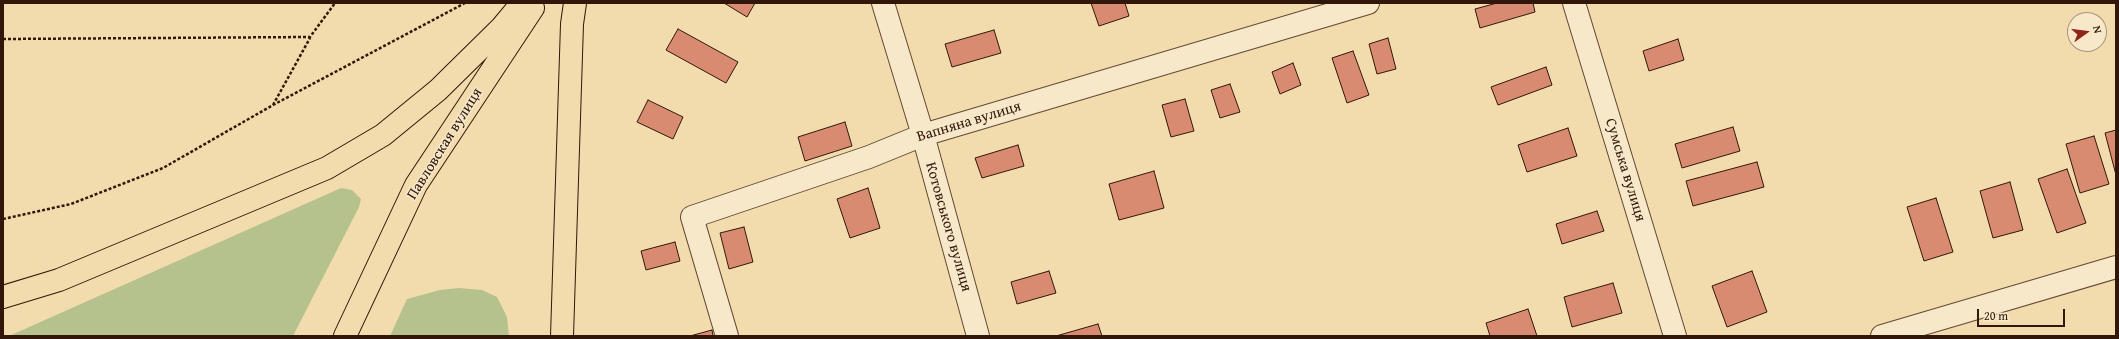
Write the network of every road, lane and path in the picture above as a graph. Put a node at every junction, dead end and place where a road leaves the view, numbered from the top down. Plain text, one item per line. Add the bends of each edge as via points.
1 (335, 3) edge
2 (465, 3) edge
3 (522, 3) edge
4 (537, 3) edge
5 (575, 3) edge
6 (883, 3) edge
7 (1368, 3) edge
8 (1574, 3) edge
9 (310, 37) junction
10 (3, 39) edge
11 (273, 105) junction
12 (922, 135) junction
13 (3, 219) edge
14 (2116, 267) edge
15 (3, 297) edge
16 (345, 336) edge
17 (562, 336) edge
18 (727, 336) edge
19 (978, 336) edge
20 (1675, 336) edge
21 (1882, 336) edge

1 - 9 path
2 - 11 path
3 - 15 main road via 502,27 438,90 382,135 328,168 59,280
4 - 16 main road, Павловская вулиця via 416,185
5 - 17 main road via 572,24
6 - 12 street, Котовського вулиця
7 - 12 street, Вапняна вулиця
8 - 20 street, Сумська вулиця
9 - 10 path
9 - 11 path
11 - 13 path via 163,168 71,204
12 - 18 street, Вапняна вулиця via 869,158 692,217
12 - 19 street, Котовського вулиця
14 - 21 street

